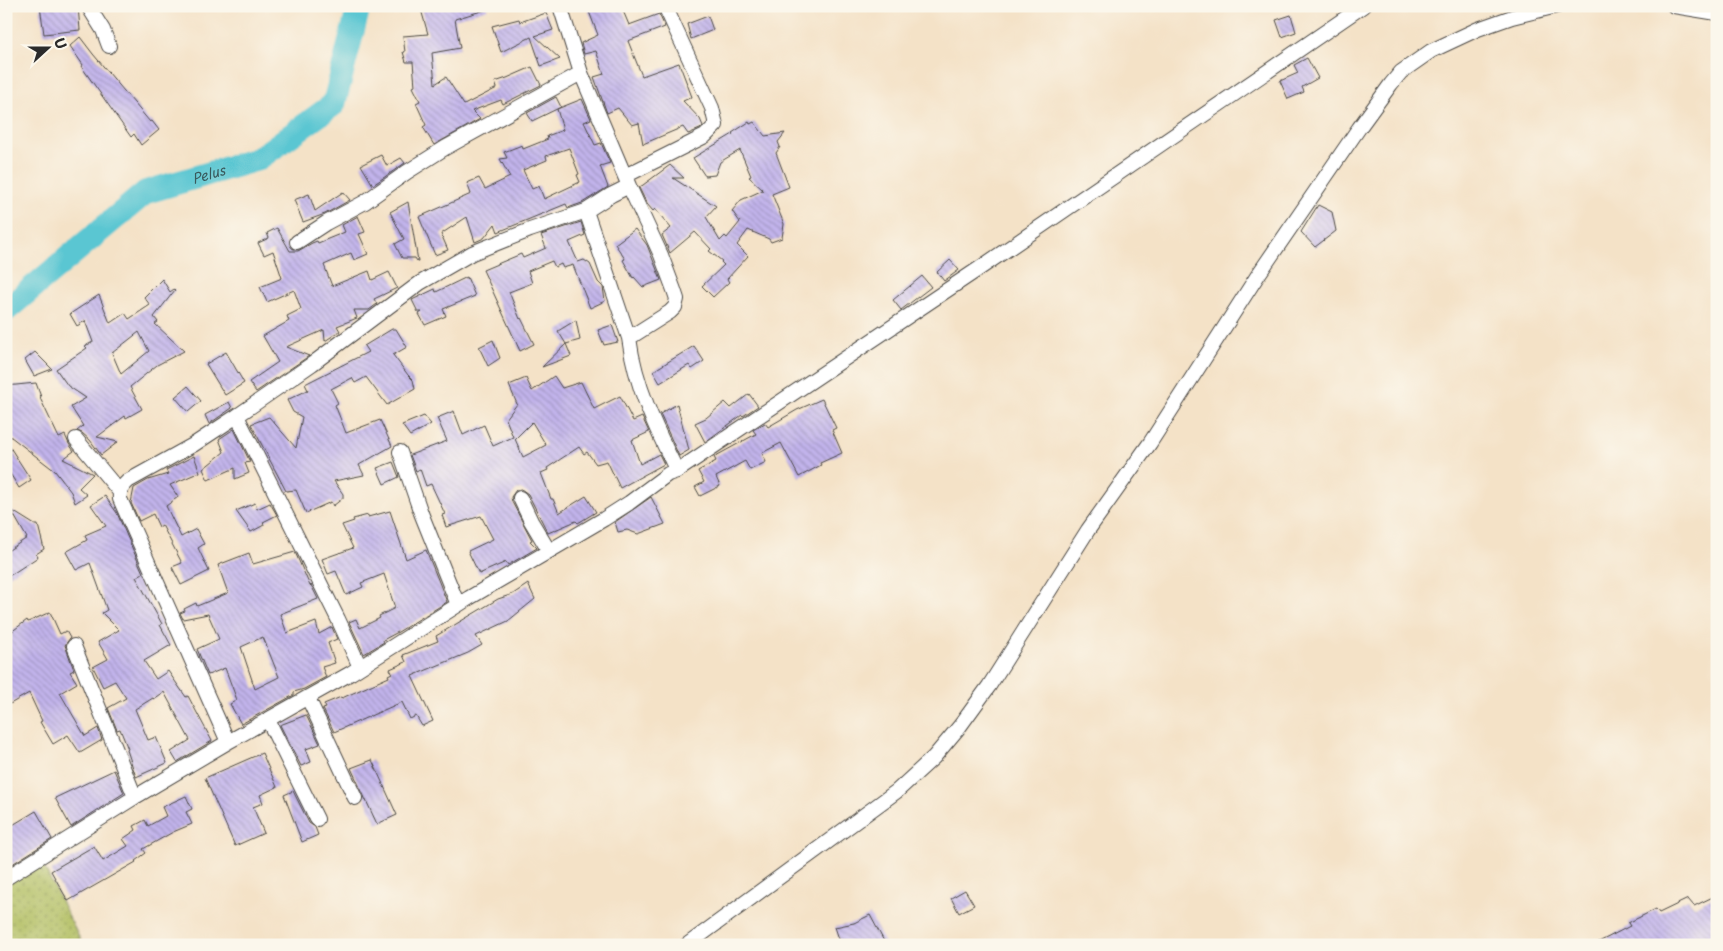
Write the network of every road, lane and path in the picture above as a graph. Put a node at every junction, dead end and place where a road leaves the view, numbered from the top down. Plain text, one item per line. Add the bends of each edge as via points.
1 (88, 6) edge
2 (560, 6) edge
3 (664, 6) edge
4 (1363, 6) edge
5 (1557, 6) edge
6 (1674, 6) edge
7 (1717, 13) edge
8 (109, 46) dead end
9 (581, 74) junction
10 (627, 181) junction
11 (586, 211) junction
12 (297, 242) dead end
13 (629, 338) junction
14 (238, 416) junction
15 (76, 439) dead end
16 (400, 452) dead end
17 (676, 471) junction
18 (119, 491) junction
19 (520, 498) dead end
20 (549, 551) junction
21 (458, 605) junction
22 (74, 646) dead end
23 (360, 667) junction
24 (308, 698) junction
25 (268, 720) junction
26 (228, 742) junction
27 (135, 797) junction
28 (355, 798) dead end
29 (318, 819) dead end
30 (6, 878) edge
31 (687, 945) edge

1 - 8 street
2 - 9 street
3 - 10 street via 712,108 716,125 705,136
4 - 17 street
5 - 31 street via 1478,29 1431,51 1401,72 1263,267 1150,443 1088,530 960,726 934,757 897,790
6 - 7 street
9 - 10 street
9 - 12 street via 445,148 365,202
10 - 11 street
10 - 13 street via 677,299 670,312
11 - 13 street
11 - 14 street via 472,253 420,283
13 - 17 street via 653,423
14 - 18 street via 128,481
14 - 23 street
15 - 18 street
16 - 21 street via 420,513
17 - 20 street
18 - 26 street
19 - 20 street
20 - 21 street
21 - 23 street
22 - 27 street
23 - 24 street
24 - 25 street
24 - 28 street
25 - 26 street
25 - 29 street
26 - 27 street
27 - 30 street

